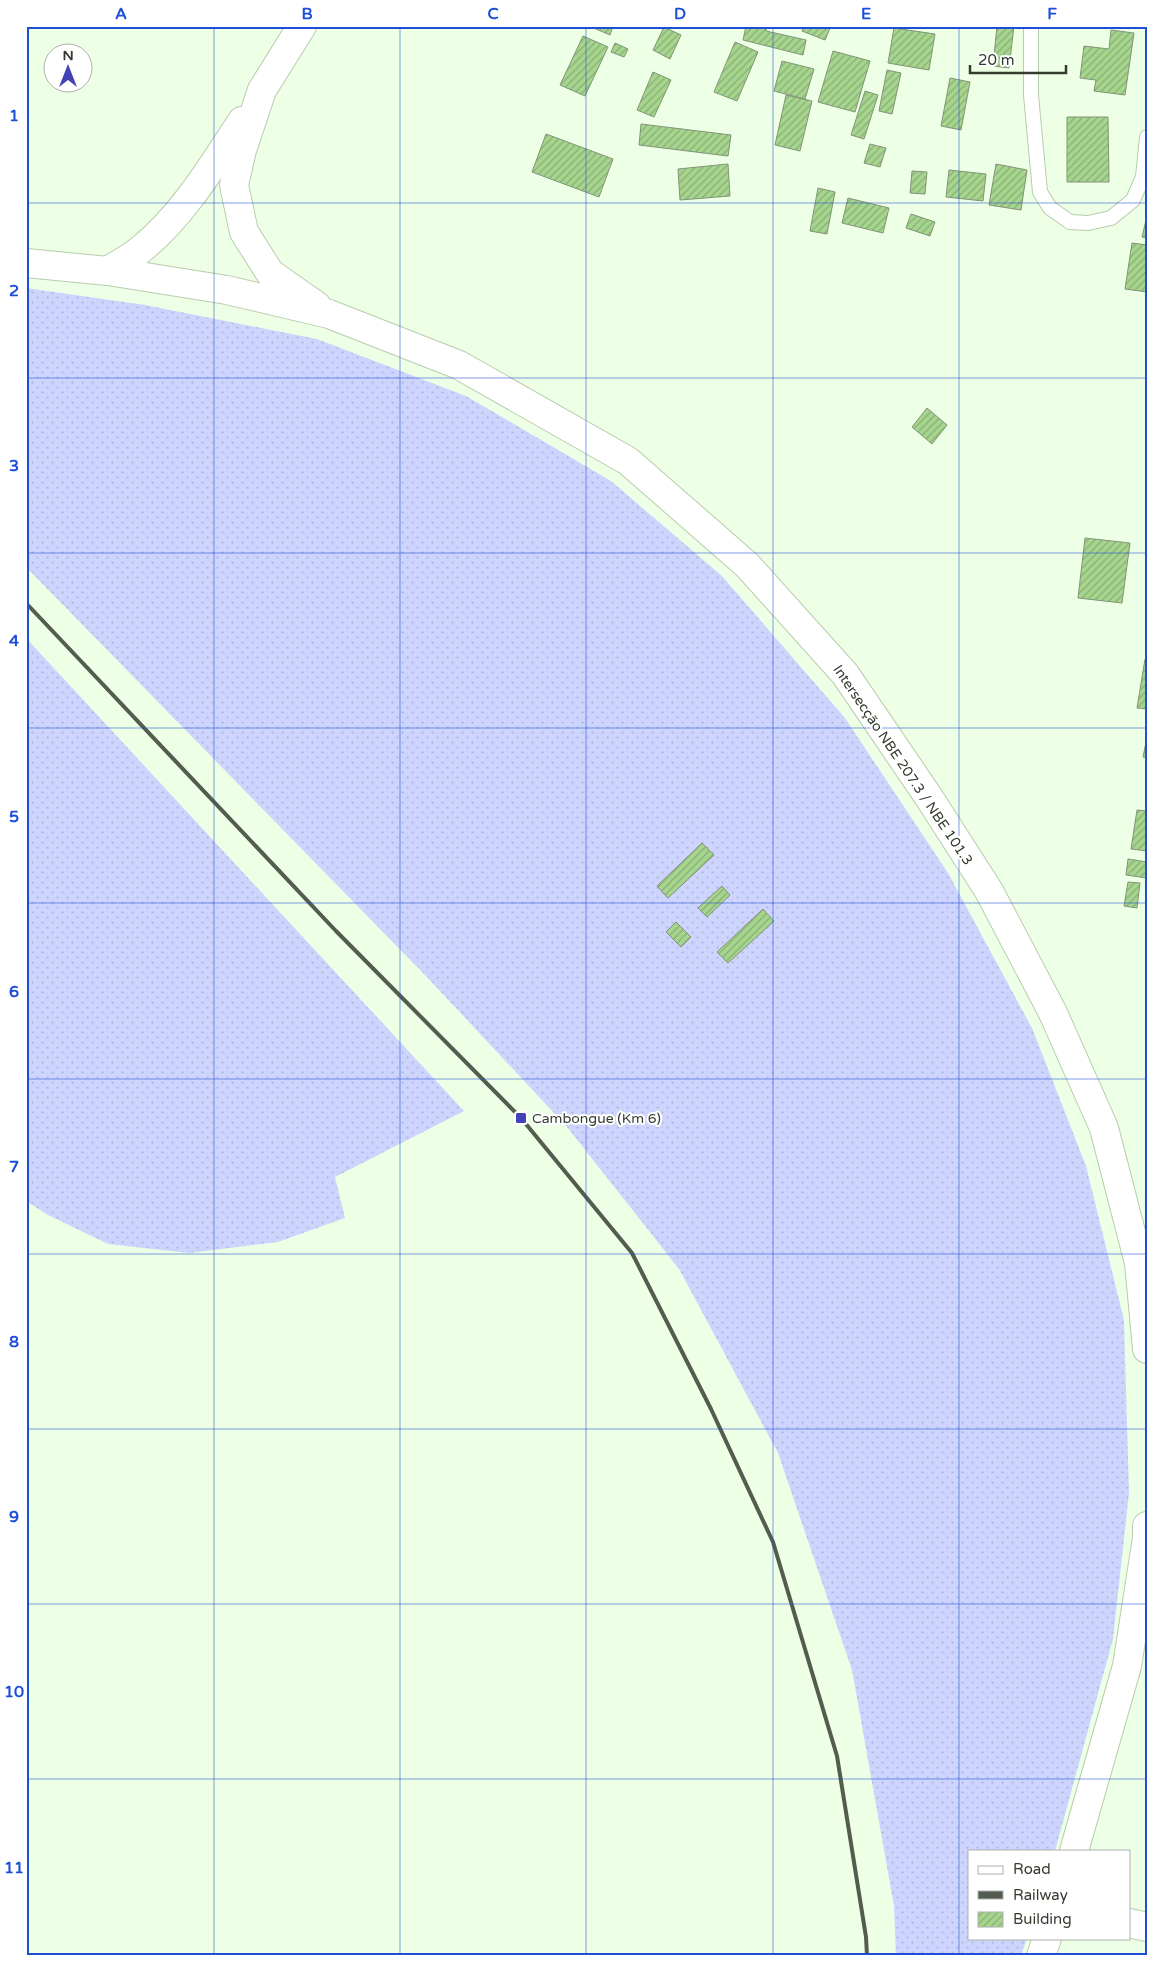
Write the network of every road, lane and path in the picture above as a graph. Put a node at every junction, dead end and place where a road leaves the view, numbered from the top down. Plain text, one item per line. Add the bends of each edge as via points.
1 (302, 26) edge
2 (1031, 26) edge
3 (262, 90) junction
4 (1147, 137) edge
5 (26, 263) edge
6 (108, 271) junction
7 (329, 314) junction
8 (1147, 1349) edge
9 (1147, 1526) edge
10 (1074, 1850) edge
11 (1130, 1923) edge
12 (1147, 1927) edge
13 (1046, 1940) edge
14 (1041, 1956) edge

1 - 3 street
2 - 4 lane via 1031,95 1040,192 1050,208 1070,222 1088,223 1111,218 1133,200 1144,177
3 - 6 street via 208,174 168,224 140,251
3 - 7 street via 234,185 244,232 270,273
5 - 6 street, Intersecção NBE 207.3 / NBE 101.3
6 - 7 street, Intersecção NBE 207.3 / NBE 101.3 via 227,290
7 - 8 street, Intersecção NBE 207.3 / NBE 101.3 via 459,365 628,461 747,566 845,674 989,891 1053,1013 1104,1128 1139,1263
9 - 10 street via 1127,1666
11 - 12 street
13 - 14 street

